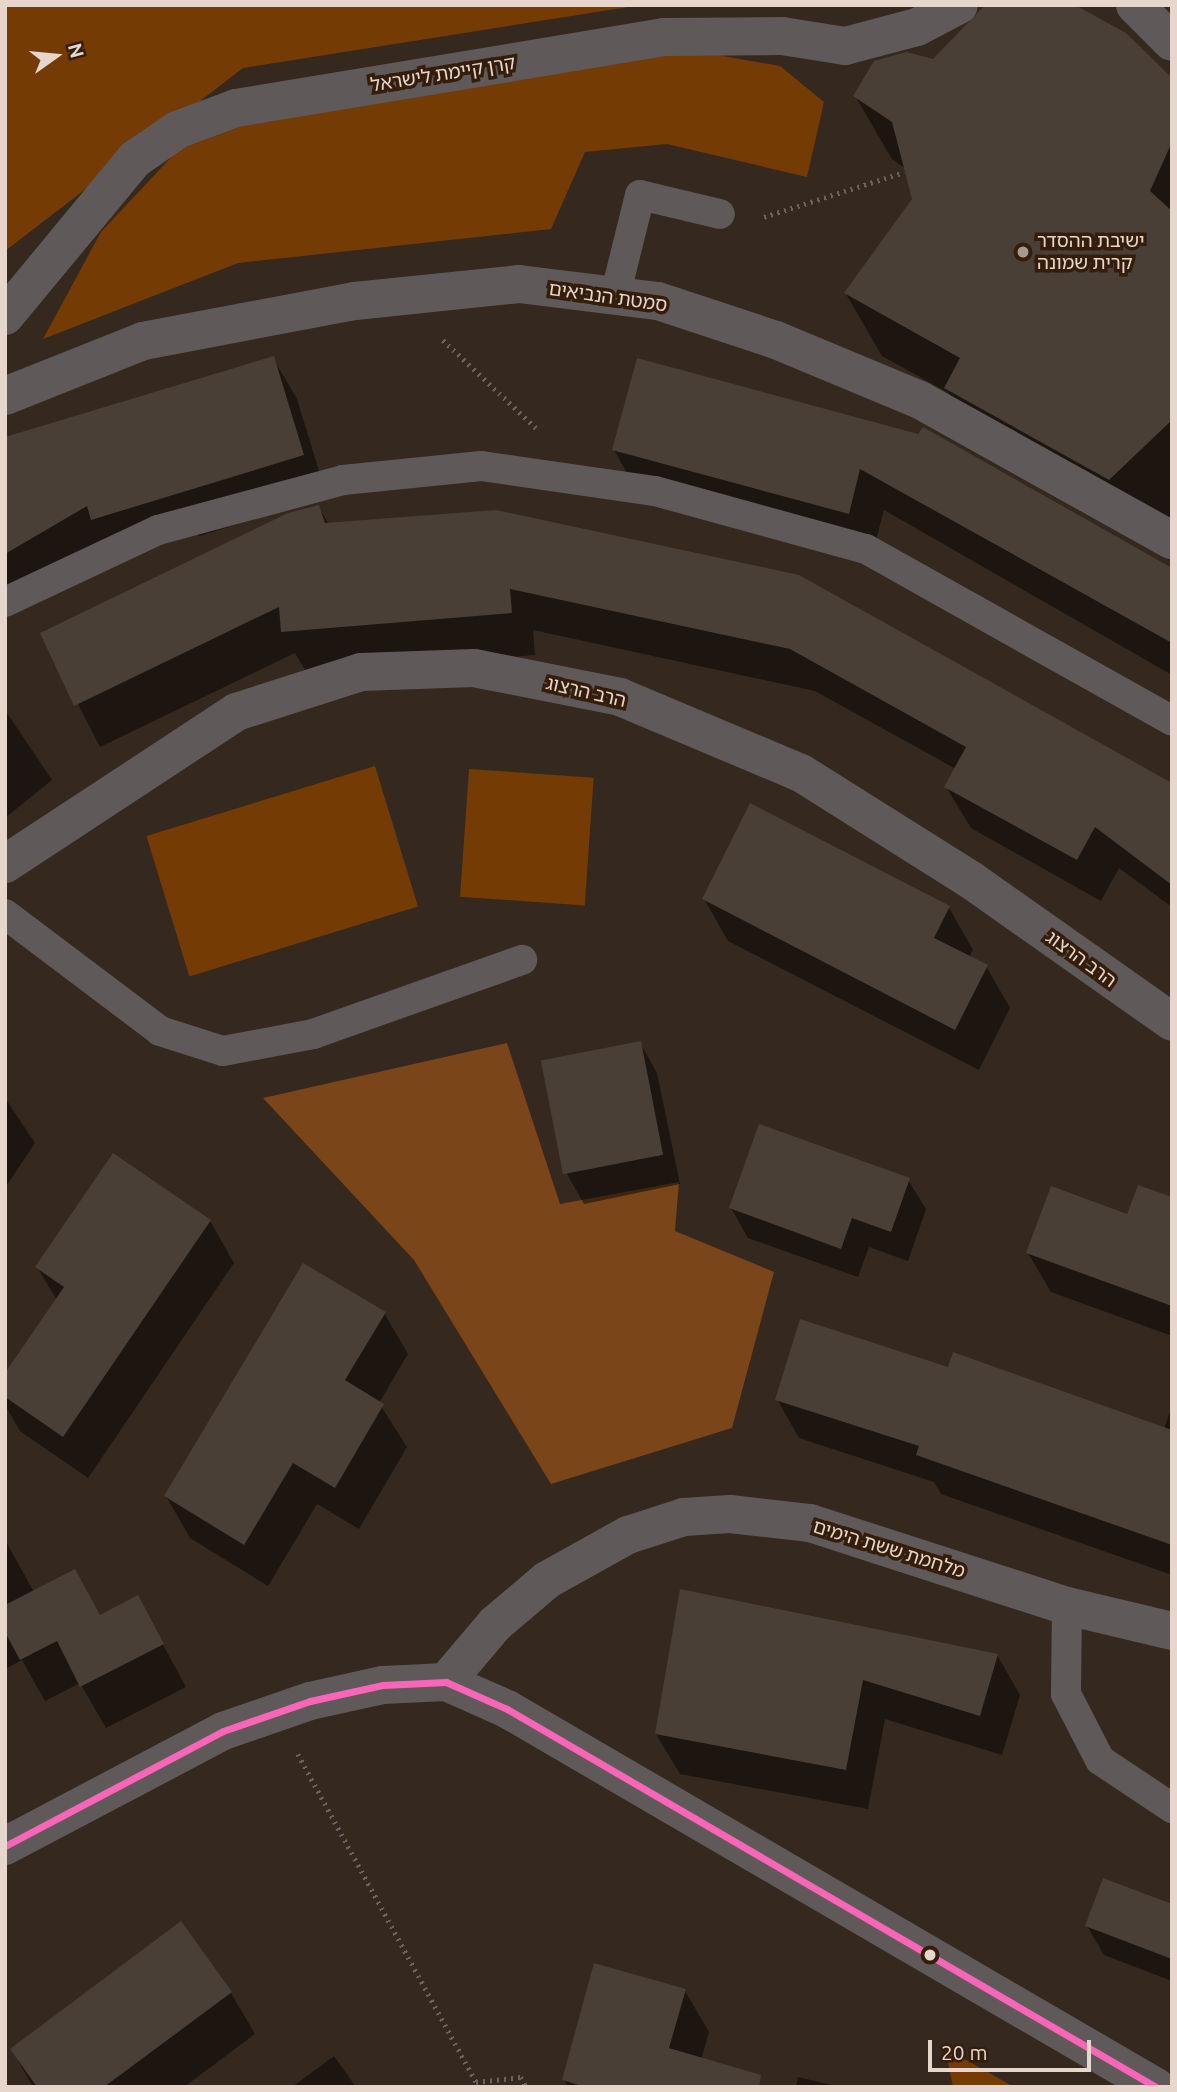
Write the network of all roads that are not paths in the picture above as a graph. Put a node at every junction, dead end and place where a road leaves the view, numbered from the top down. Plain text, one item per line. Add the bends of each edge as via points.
1 (959, 5) edge
2 (1135, 5) edge
3 (1172, 42) edge
4 (720, 214) road end
5 (615, 296) junction
6 (5, 316) edge
7 (5, 396) edge
8 (1172, 540) edge
9 (5, 603) edge
10 (1172, 721) edge
11 (5, 864) edge
12 (5, 914) edge
13 (522, 960) dead end
14 (1172, 1022) edge
15 (1067, 1606) junction
16 (1172, 1632) edge
17 (446, 1682) junction
18 (1172, 1808) edge
19 (5, 1846) edge
20 (1156, 2087) edge

1 - 6 street, קרן קיימת לישראל via 917,27 845,46 782,36 664,37 236,108 177,130 135,159
2 - 3 street
4 - 5 lane via 640,195
5 - 7 street, סמטת הנביאים via 519,284 397,297 144,341
5 - 8 street, סמטת הנביאים via 658,301 776,340 920,400
9 - 10 lane via 158,530 343,481 481,466 655,491 866,549
11 - 14 street, הרב הרצוג via 236,712 361,672 474,668 620,697 801,773 971,880
12 - 13 lane via 160,1031 223,1051 313,1034
15 - 16 street, מלחמת ששת הימים
15 - 17 street, מלחמת ששת הימים via 810,1523 730,1514 684,1517 628,1535 547,1580 495,1624
15 - 18 lane via 1066,1694 1100,1760
17 - 19 street via 383,1685 223,1731
17 - 20 street via 507,1709

